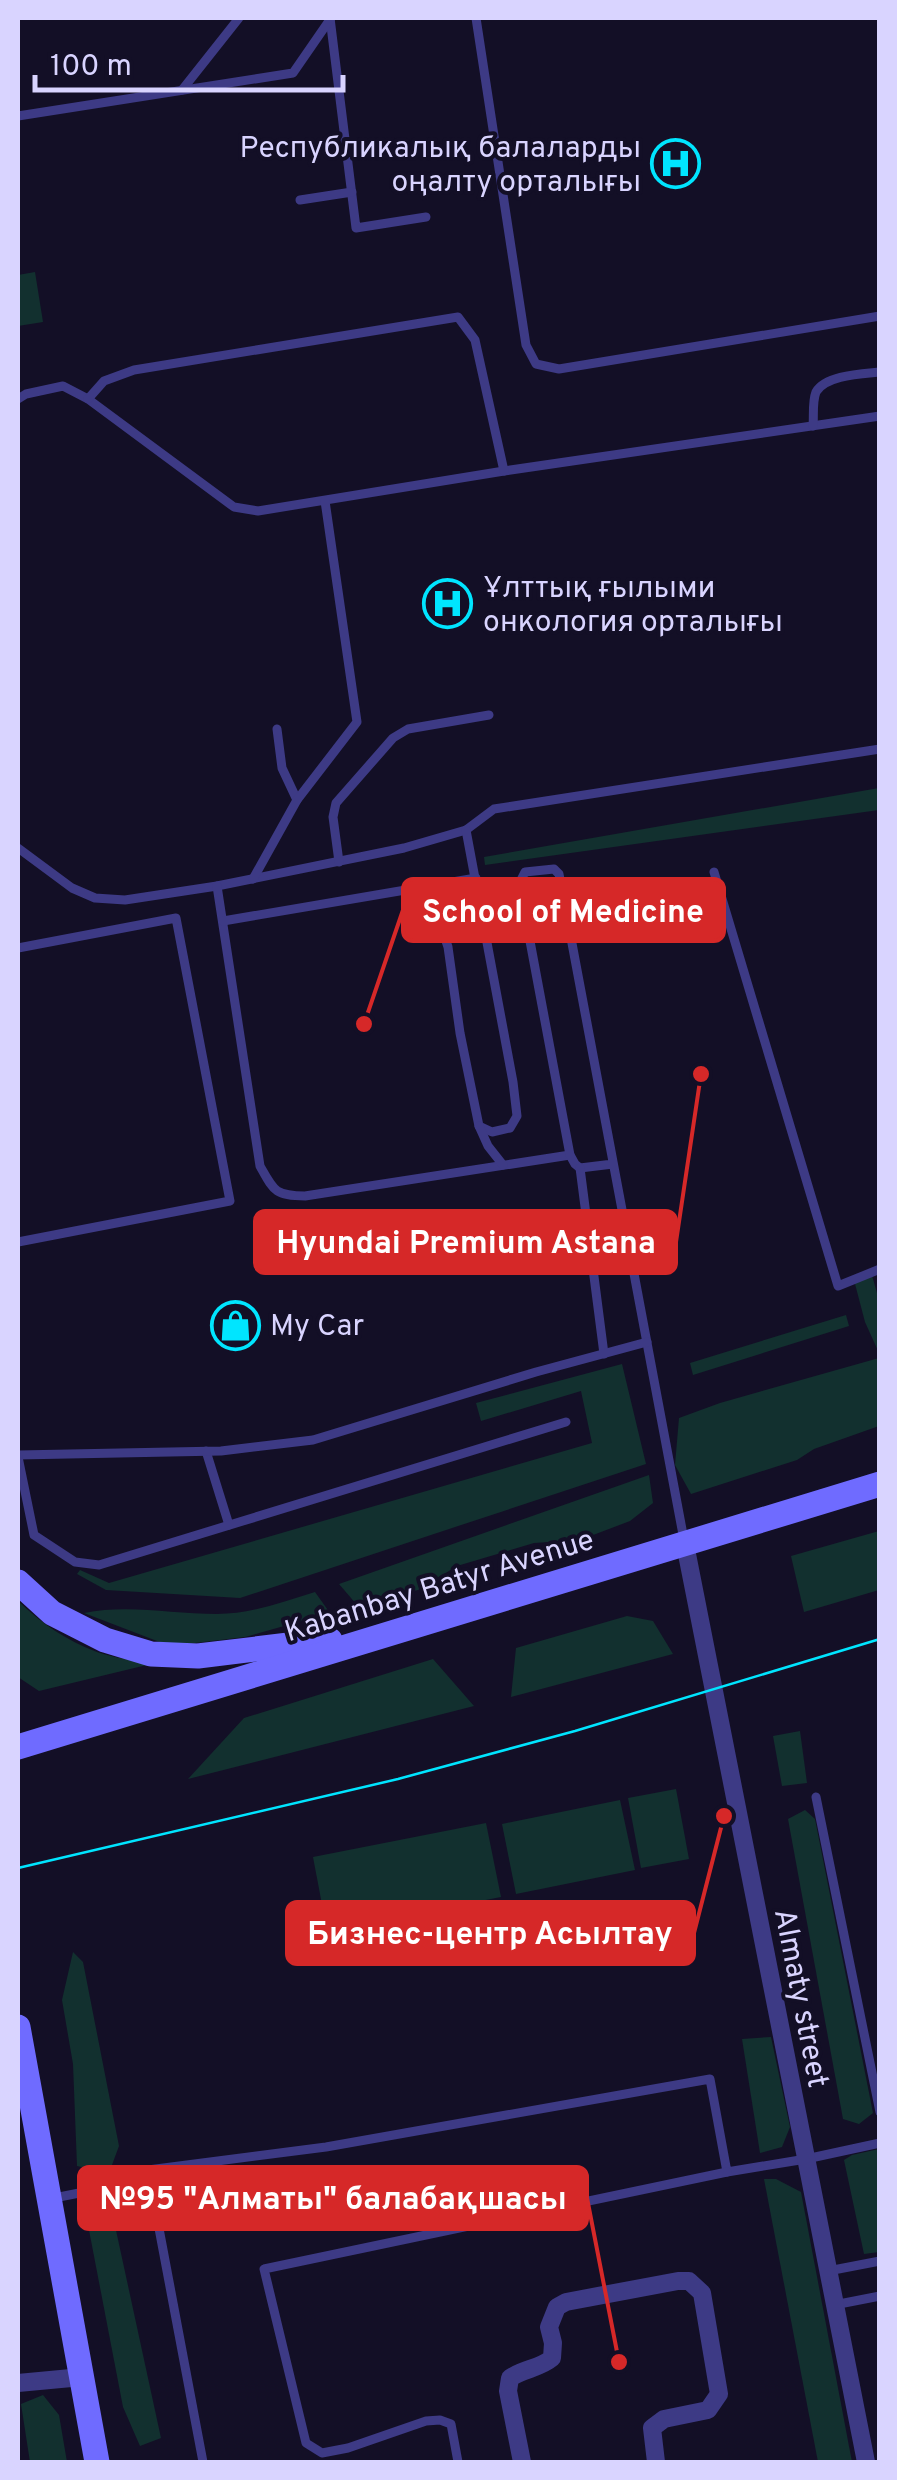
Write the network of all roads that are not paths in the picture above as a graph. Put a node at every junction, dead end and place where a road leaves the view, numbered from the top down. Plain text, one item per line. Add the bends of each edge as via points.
1 (240, 18) edge
2 (330, 18) edge
3 (476, 18) edge
4 (182, 90) junction
5 (18, 116) edge
6 (352, 192) junction
7 (300, 200) dead end
8 (426, 217) dead end
9 (880, 316) edge
10 (880, 372) edge
11 (18, 399) edge
12 (88, 399) junction
13 (880, 416) edge
14 (814, 426) junction
15 (504, 472) junction
16 (325, 501) junction
17 (489, 715) dead end
18 (278, 730) dead end
19 (880, 748) edge
20 (298, 800) junction
21 (466, 830) junction
22 (18, 848) edge
23 (339, 862) junction
24 (714, 872) dead end
25 (476, 878) junction
26 (253, 880) junction
27 (217, 886) junction
28 (223, 921) junction
29 (439, 936) dead end
30 (18, 948) edge
31 (479, 1126) junction
32 (570, 1155) junction
33 (613, 1164) junction
34 (503, 1165) junction
35 (580, 1168) junction
36 (18, 1242) edge
37 (880, 1269) edge
38 (647, 1342) junction
39 (604, 1354) junction
40 (566, 1422) dead end
41 (206, 1451) junction
42 (18, 1456) edge
43 (880, 1484) edge
44 (230, 1524) junction
45 (685, 1544) junction
46 (18, 1582) edge
47 (399, 1631) junction
48 (18, 1747) edge
49 (816, 1797) dead end
50 (18, 2027) edge
51 (880, 2112) edge
52 (880, 2143) edge
53 (806, 2159) junction
54 (148, 2170) junction
55 (727, 2172) junction
56 (49, 2199) junction
57 (880, 2262) edge
58 (828, 2271) junction
59 (880, 2296) edge
60 (834, 2305) junction
61 (82, 2376) junction
62 (18, 2383) edge
63 (97, 2462) edge
64 (204, 2462) edge
65 (458, 2462) edge
66 (522, 2462) edge
67 (656, 2462) edge
68 (866, 2462) edge

1 - 4 lane
2 - 4 lane via 292,73
2 - 6 lane
3 - 9 lane via 526,345 536,364 559,369
4 - 5 lane
6 - 7 lane
6 - 8 lane via 356,228
10 - 14 lane via 843,376 820,387
11 - 12 lane via 63,386
12 - 15 lane via 104,381 134,370 458,318 475,340
12 - 16 lane via 234,508
13 - 14 lane
14 - 15 lane
15 - 16 lane
16 - 20 lane via 357,722
17 - 23 lane via 408,729 393,738 336,802
18 - 20 lane via 282,768
19 - 21 lane via 494,809
20 - 26 lane
21 - 23 lane
21 - 25 lane
22 - 27 lane via 95,898 126,900
23 - 26 lane
24 - 37 lane via 838,1286
25 - 28 lane
25 - 31 lane via 516,1116 510,1128 492,1132
26 - 27 lane
27 - 28 lane
28 - 34 lane via 260,1166 274,1190 304,1196
29 - 31 lane via 448,947
30 - 36 lane via 176,918 230,1201
31 - 34 lane
32 - 33 lane via 522,893 525,872 558,874
32 - 34 lane
32 - 35 lane
33 - 35 lane
33 - 38 lane
35 - 39 lane
38 - 39 lane
38 - 45 lane
39 - 41 lane via 313,1440
40 - 44 lane
41 - 42 lane
41 - 44 lane
42 - 44 lane via 34,1534 75,1562 99,1565
43 - 45 main road, Kabanbay Batyr Avenue
45 - 47 main road, Kabanbay Batyr Avenue
45 - 53 street, Almaty street
46 - 47 main road via 52,1613 152,1654 198,1656
47 - 48 main road, Kabanbay Batyr Avenue
49 - 51 lane
50 - 56 main road
52 - 53 lane
53 - 55 lane
53 - 58 street, Almaty street
54 - 55 lane via 326,2147 710,2079
54 - 56 lane via 125,2184
54 - 64 lane
55 - 65 lane via 264,2269 306,2442 322,2453 440,2420 451,2424
56 - 61 main road
57 - 58 lane
58 - 60 street, Almaty street
59 - 60 lane
60 - 68 street, Almaty street
61 - 62 street
61 - 63 main road
66 - 67 street via 510,2378 552,2358 549,2327 557,2307 689,2281 702,2293 719,2394 708,2410 652,2428

